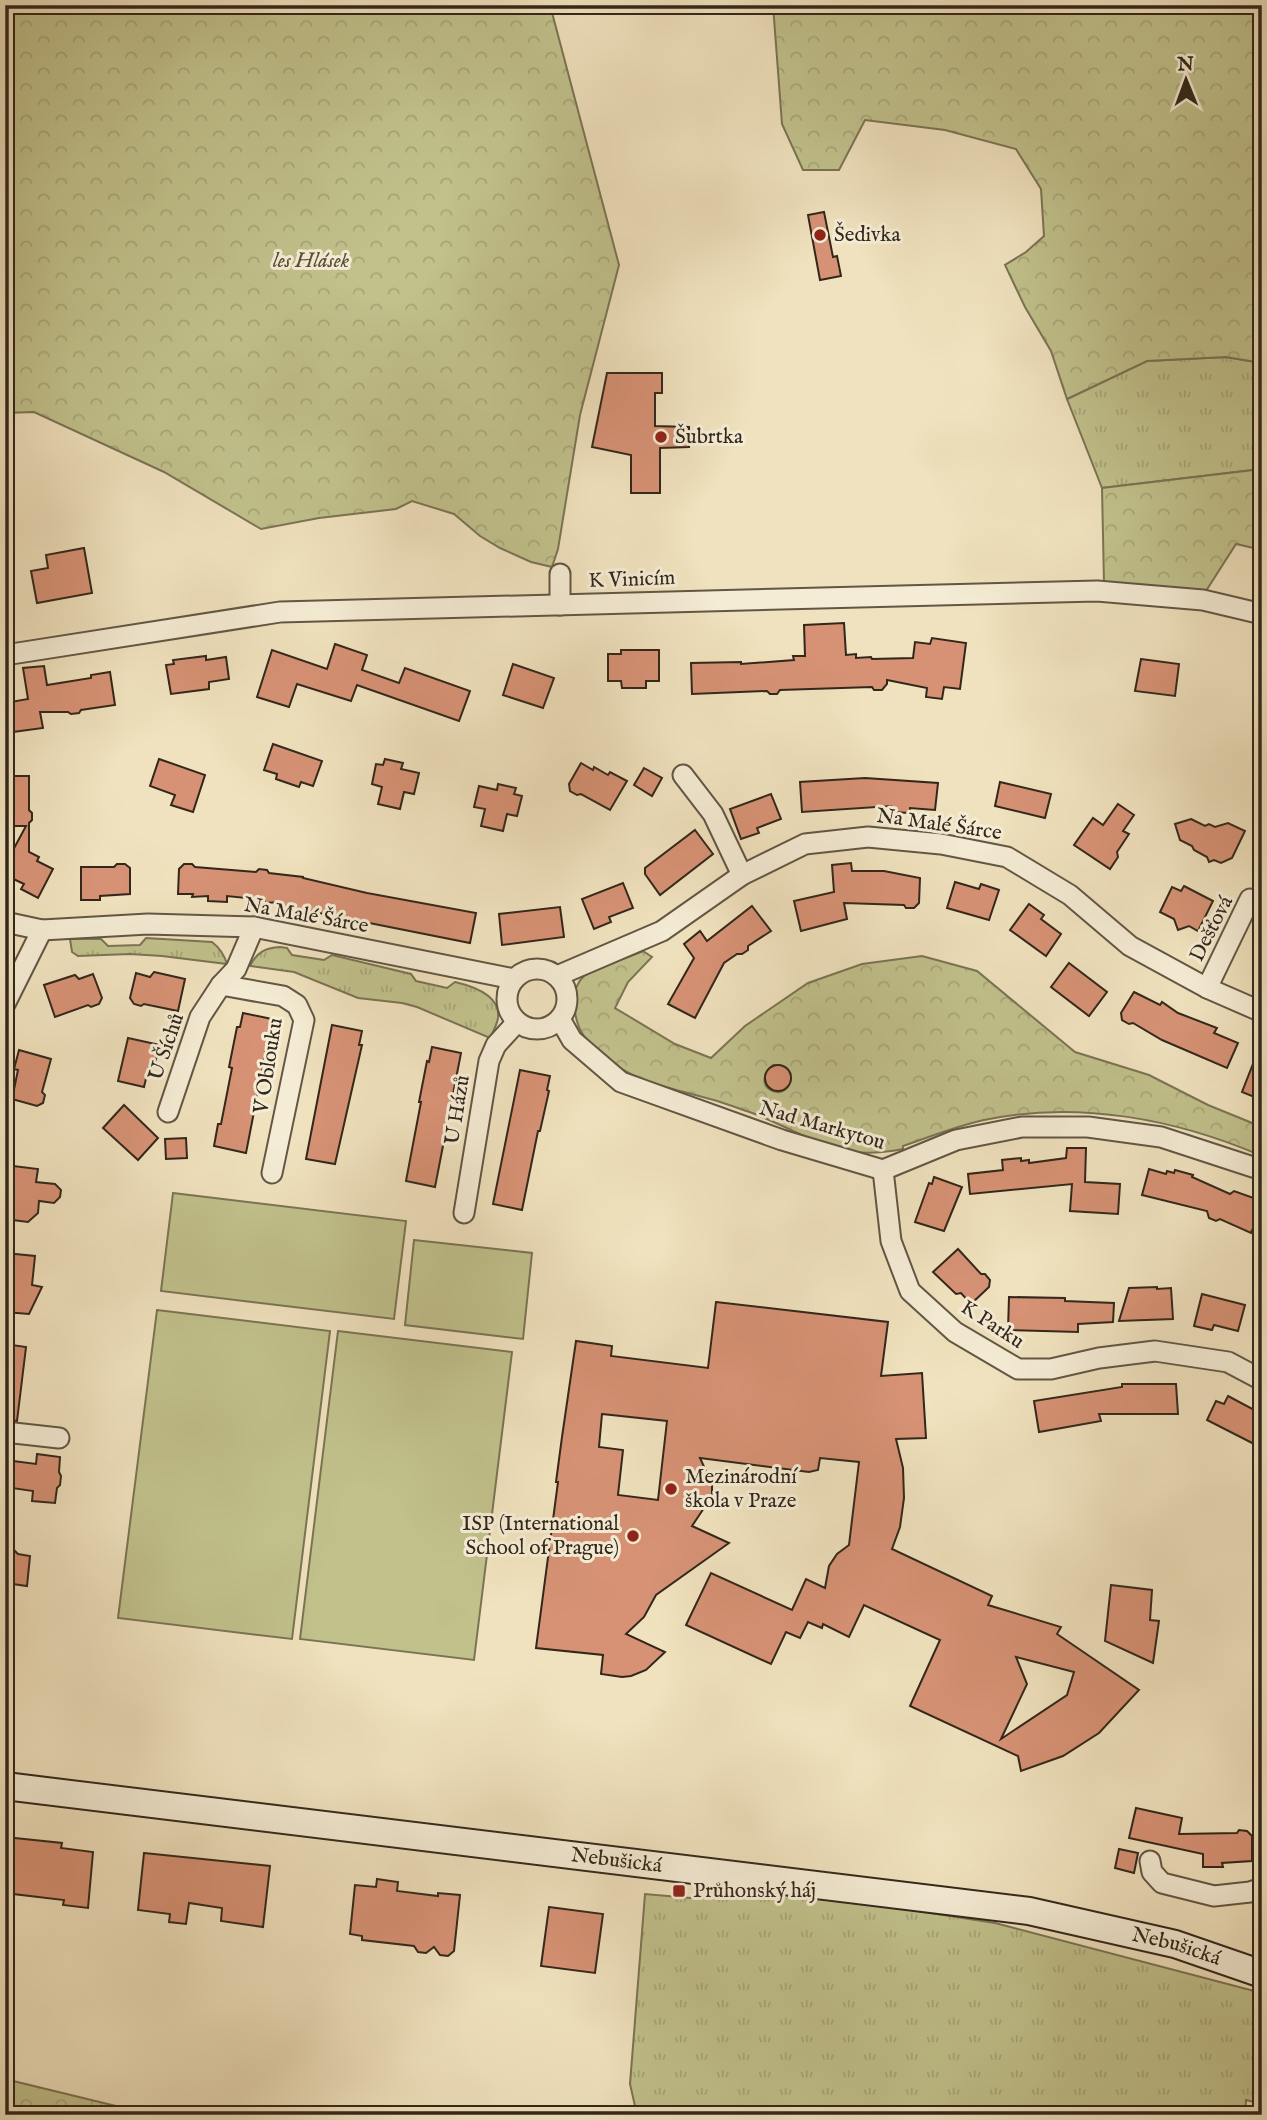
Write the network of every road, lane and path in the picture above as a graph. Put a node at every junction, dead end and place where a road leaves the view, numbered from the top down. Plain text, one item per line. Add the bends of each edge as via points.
1 (560, 574) dead end
2 (560, 605) junction
3 (1262, 614) edge
4 (5, 656) edge
5 (683, 775) dead end
6 (742, 875) junction
7 (1262, 903) edge
8 (5, 922) edge
9 (254, 927) junction
10 (42, 930) junction
11 (557, 976) junction
12 (514, 979) junction
13 (221, 985) junction
14 (1207, 988) junction
15 (5, 1004) edge
16 (1262, 1012) edge
17 (560, 1019) junction
18 (517, 1022) junction
19 (168, 1112) dead end
20 (883, 1170) junction
21 (1262, 1170) edge
22 (272, 1173) dead end
23 (464, 1213) dead end
24 (1262, 1380) edge
25 (5, 1432) edge
26 (59, 1438) dead end
27 (5, 1786) edge
28 (1150, 1861) dead end
29 (1262, 1888) edge
30 (1262, 1973) edge

1 - 2 street
2 - 3 street, K Vinicím via 1097,591 1203,600
2 - 4 street, K Vinicím via 280,612
5 - 6 street via 713,814
6 - 11 street, Na Malé Šárce via 662,931
6 - 14 street, Na Malé Šárce via 805,844 869,837 1007,857 1070,895 1130,946
7 - 14 street, Dešťová via 1250,899
8 - 10 street, Na Malé Šárce
9 - 10 street, Na Malé Šárce via 148,924
9 - 12 street, Na Malé Šárce
9 - 13 street, U Šíchů via 236,969
10 - 15 street
11 - 12 street, Na Malé Šárce via 549,970 530,969
11 - 17 street via 568,1001
12 - 18 street via 506,996 510,1015
13 - 19 street, U Šíchů via 200,1017
13 - 22 street, V Oblouku via 283,996 297,1005 304,1020
14 - 16 street, Na Malé Šárce
17 - 18 street via 534,1029
17 - 20 street, Nad Markytou via 572,1040 621,1082 782,1140
18 - 23 street, U Házů via 496,1045 489,1061
20 - 21 street, Nad Markytou via 956,1140 1022,1127 1088,1127 1161,1137
20 - 24 street, K Parku via 891,1241 911,1291 955,1332 1018,1369 1051,1369 1155,1351 1228,1362
25 - 26 street
27 - 30 street, Nebušická via 1029,1911 1175,1944
28 - 29 street via 1152,1872 1162,1883 1214,1896

